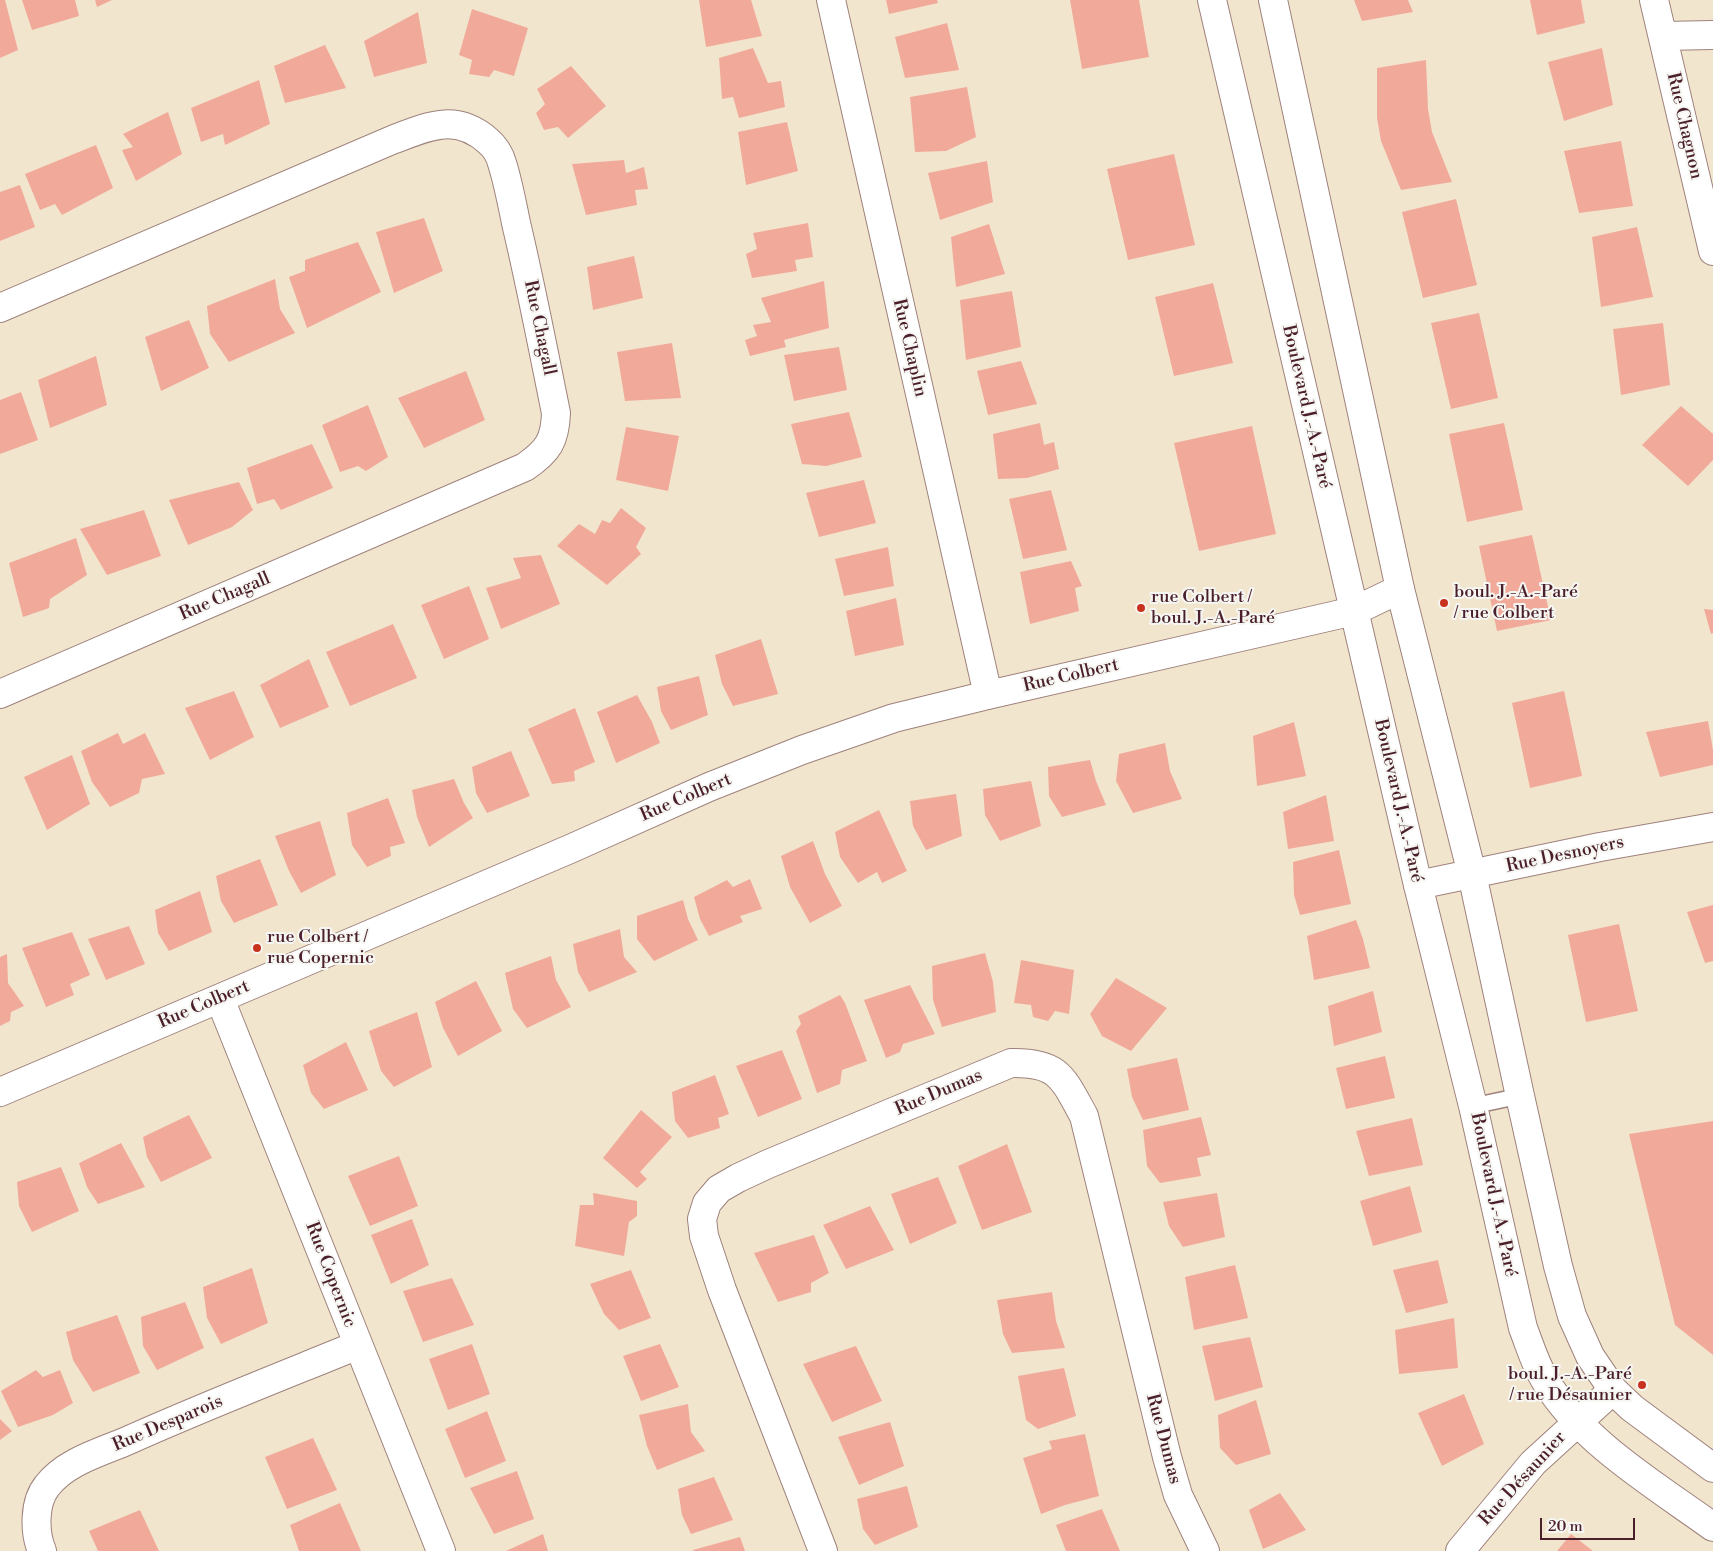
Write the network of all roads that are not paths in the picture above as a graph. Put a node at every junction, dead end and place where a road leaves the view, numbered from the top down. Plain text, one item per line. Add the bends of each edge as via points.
1 (831, 0) edge
2 (1212, 0) edge
3 (1274, 0) edge
4 (1654, 0) edge
5 (1713, 35) edge
6 (1663, 36) junction
7 (1713, 252) edge
8 (0, 308) edge
9 (1400, 589) junction
10 (1354, 611) junction
11 (0, 694) edge
12 (988, 695) junction
13 (1713, 827) edge
14 (1472, 874) junction
15 (1418, 885) junction
16 (220, 999) junction
17 (0, 1092) edge
18 (1520, 1096) junction
19 (1474, 1106) junction
20 (358, 1345) junction
21 (1613, 1390) junction
22 (1577, 1421) junction
23 (1713, 1468) edge
24 (1713, 1527) edge
25 (42, 1551) edge
26 (441, 1551) edge
27 (823, 1551) edge
28 (1205, 1551) edge
29 (1460, 1551) edge

1 - 12 street, Rue Chaplin
2 - 10 street, Boulevard J.-A.-Paré
3 - 9 street
4 - 6 street, Rue Chagnon
5 - 6 street
6 - 7 street, Rue Chagnon
8 - 11 street, Rue Chagall via 392,140 432,125 452,124 488,141 502,162 556,413 549,446 526,467
9 - 10 street, Rue Colbert
9 - 14 street
10 - 12 street, Rue Colbert
10 - 15 street, Boulevard J.-A.-Paré
12 - 16 street, Rue Colbert via 894,718 802,750 709,787
13 - 14 street, Rue Desnoyers
14 - 15 street, Rue Desnoyers
14 - 18 street
15 - 19 street, Boulevard J.-A.-Paré
16 - 17 street, Rue Colbert
16 - 20 street, Rue Copernic
18 - 19 lane
18 - 21 street via 1572,1316 1590,1356
19 - 22 street, Boulevard J.-A.-Paré via 1523,1328 1546,1381
20 - 25 street, Rue Desparois via 66,1468 46,1486 36,1510 38,1542
20 - 26 street, Rue Copernic
21 - 22 street, Rue Désaunier
21 - 23 street via 1632,1408
22 - 24 street, Boulevard J.-A.-Paré via 1608,1451
22 - 29 street, Rue Désaunier via 1532,1463
27 - 28 street, Rue Dumas via 704,1236 702,1219 707,1203 719,1189 768,1164 1011,1063 1030,1062 1054,1071 1067,1084 1084,1116 1167,1457 1178,1495

